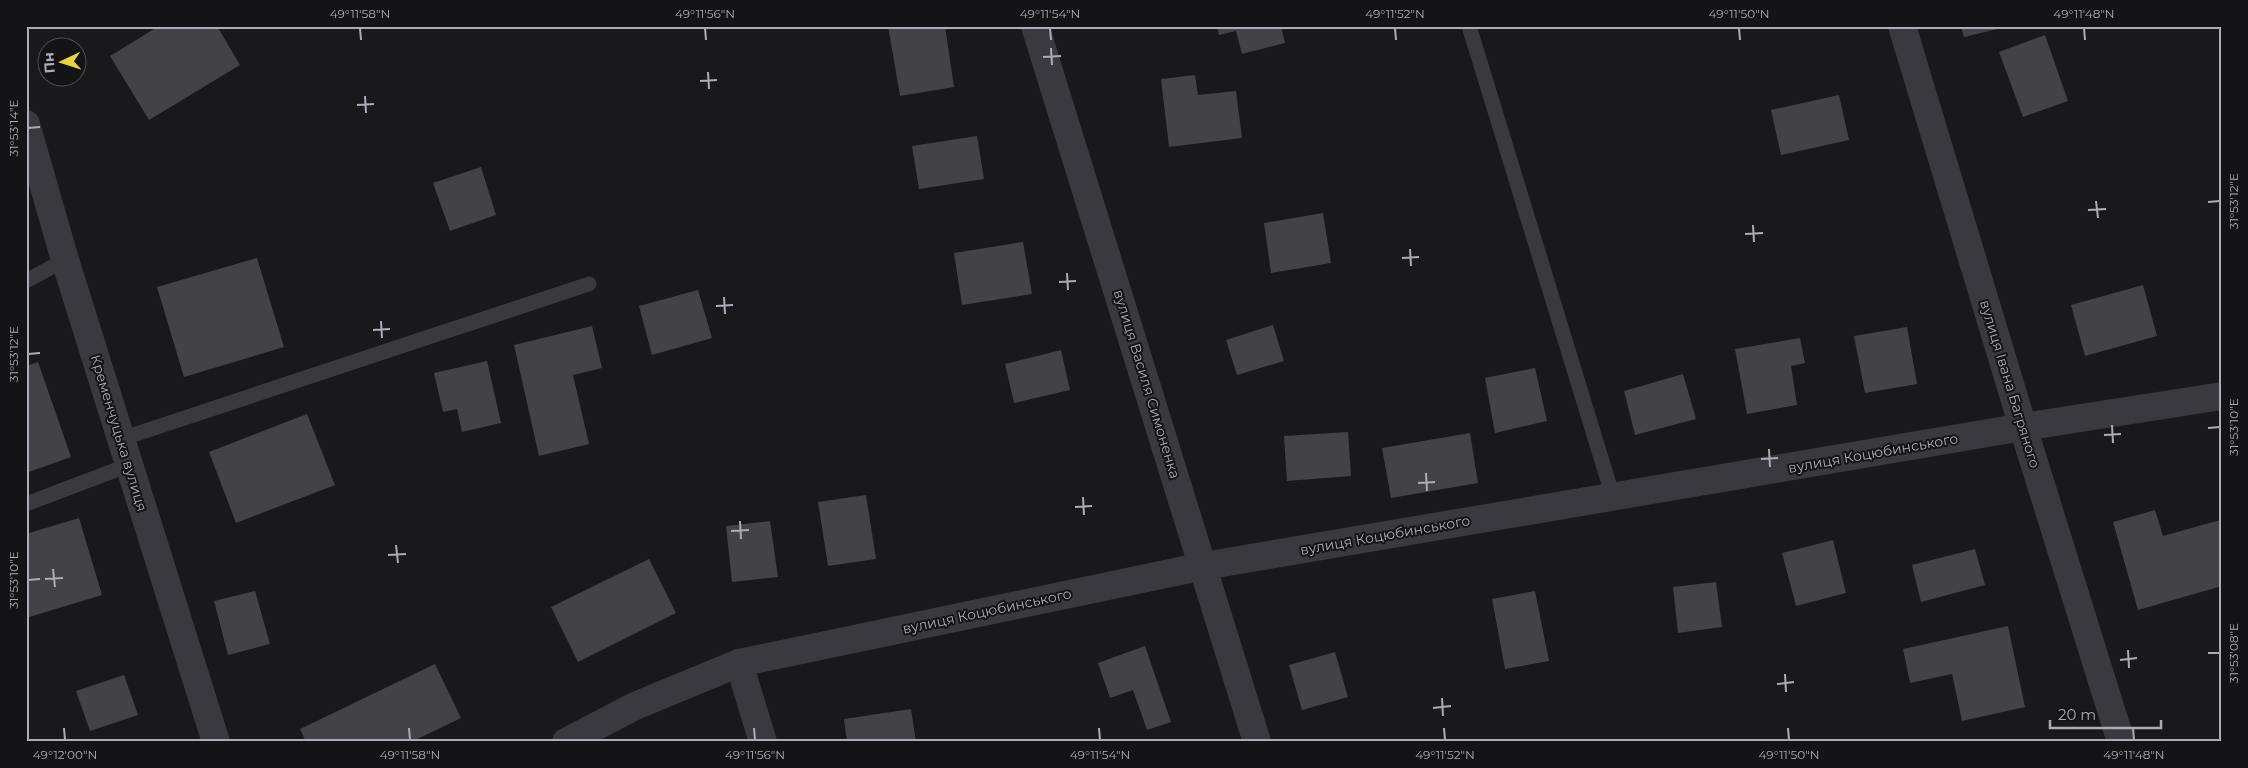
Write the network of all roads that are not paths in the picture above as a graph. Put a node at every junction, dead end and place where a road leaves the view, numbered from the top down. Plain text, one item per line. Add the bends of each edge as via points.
1 (1035, 26) edge
2 (1469, 26) edge
3 (1902, 26) edge
4 (26, 124) edge
5 (64, 260) junction
6 (26, 281) edge
7 (589, 284) dead end
8 (2222, 396) edge
9 (2023, 428) junction
10 (121, 439) junction
11 (129, 465) junction
12 (1613, 497) junction
13 (26, 504) edge
14 (1204, 566) junction
15 (739, 663) junction
16 (216, 742) edge
17 (566, 742) edge
18 (763, 742) edge
19 (1257, 742) edge
20 (2121, 742) edge

1 - 14 street, вулиця Василя Симоненка
2 - 12 lane
3 - 9 street, вулиця Івана Багряного
4 - 5 street, Кременчуцька вулиця
5 - 6 lane
5 - 10 street, Кременчуцька вулиця
7 - 10 lane
8 - 9 street, вулиця Коцюбинського
9 - 12 street, вулиця Коцюбинського
9 - 20 street, вулиця Івана Багряного
10 - 11 street, Кременчуцька вулиця
11 - 13 lane
11 - 16 street, Кременчуцька вулиця
12 - 14 street, вулиця Коцюбинського
14 - 15 street, вулиця Коцюбинського
14 - 19 street, вулиця Василя Симоненка
15 - 17 street, вулиця Коцюбинського via 635,706
15 - 18 street

